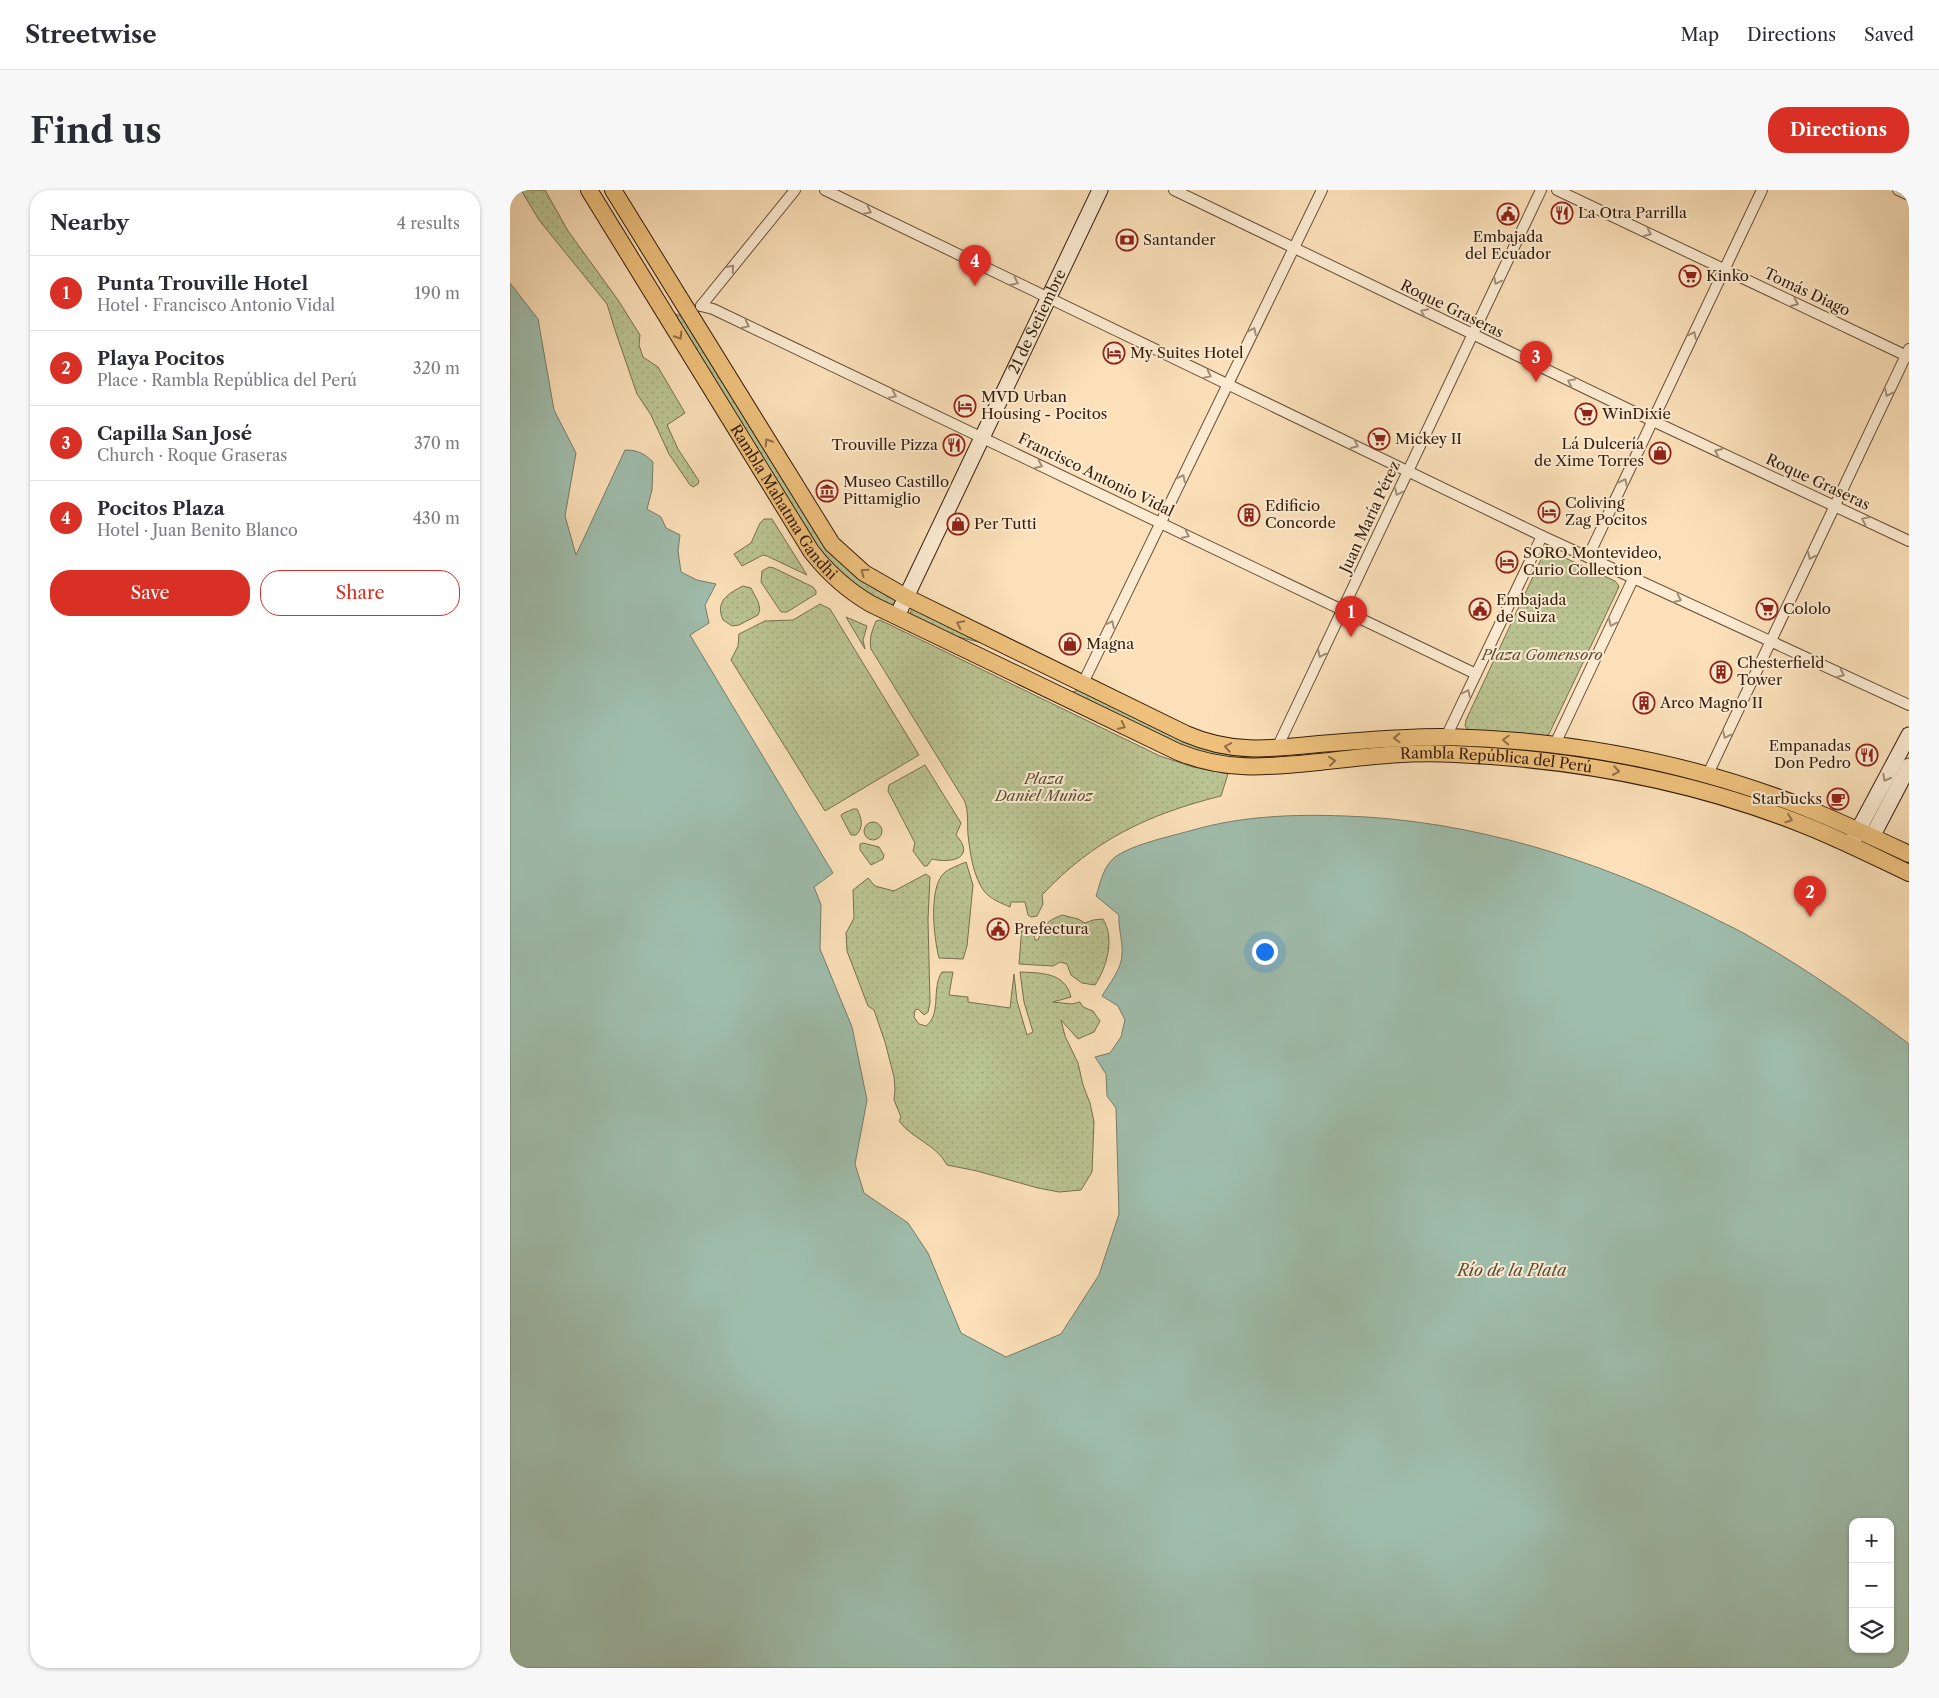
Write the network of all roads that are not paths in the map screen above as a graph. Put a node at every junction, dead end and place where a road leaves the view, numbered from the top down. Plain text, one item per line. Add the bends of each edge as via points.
1 (589, 190) edge
2 (594, 190) edge
3 (613, 190) edge
4 (796, 190) edge
5 (824, 190) edge
6 (1100, 190) edge
7 (1174, 190) edge
8 (1322, 190) edge
9 (1541, 190) edge
10 (1557, 190) edge
11 (1762, 190) edge
12 (1898, 190) edge
13 (1909, 195) edge
14 (1293, 248) junction
15 (1724, 270) junction
16 (1048, 298) junction
17 (694, 309) junction
18 (1472, 335) junction
19 (1908, 354) edge
20 (1228, 385) junction
21 (1652, 422) junction
22 (981, 437) junction
23 (1408, 470) junction
24 (1835, 506) junction
25 (1161, 522) junction
26 (1542, 536) junction
27 (1909, 541) edge
28 (1588, 557) junction
29 (1633, 579) junction
30 (906, 597) junction
31 (1342, 611) junction
32 (897, 616) junction
33 (1771, 641) junction
34 (950, 642) junction
35 (1476, 674) junction
36 (1082, 684) junction
37 (1078, 704) joint
38 (1909, 705) edge
39 (1909, 735) edge
40 (1446, 737) junction
41 (1555, 744) junction
42 (1277, 748) junction
43 (1909, 766) edge
44 (1707, 776) junction
45 (1865, 833) junction
46 (1850, 845) junction
47 (1909, 854) edge
48 (1909, 873) edge

1 -> 32 main road, Rambla Mahatma Gandhi via 811,551 850,591
2 - 17 main road via 609,205 673,307 682,312
3 - 17 main road, Rambla Mahatma Gandhi
17 -> 4 street
5 -> 16 street
6 - 16 street, 21 de Setiembre
7 - 14 street, Roque Graseras
8 - 14 street
9 -> 18 street, Juan María Pérez
10 -> 15 street, Tomás Diago
11 - 15 street
12 - 13 street
18 -> 14 street, Roque Graseras
20 -> 14 street
15 -> 19 street, Tomás Diago
21 -> 15 street
16 -> 20 street
16 - 22 street, 21 de Setiembre
17 -> 22 street, Francisco Antonio Vidal via 713,309
30 -> 17 main road, Rambla Mahatma Gandhi via 864,573 832,544
21 -> 18 street, Roque Graseras
18 - 23 street, Juan María Pérez
19 -> 24 street
20 -> 23 street
25 -> 20 street
24 -> 21 street, Roque Graseras
28 -> 21 street
22 -> 25 street, Francisco Antonio Vidal
22 - 30 street, 21 de Setiembre
23 - 26 street
23 -> 31 street, Juan María Pérez
27 -> 24 street, Roque Graseras
24 -> 33 street
25 -> 31 street, Francisco Antonio Vidal
36 -> 25 street
26 - 28 street
26 - 35 street
28 - 29 street
29 -> 33 street
29 -> 41 street
30 - 32 street, 21 de Setiembre
36 -> 30 main road, Rambla Mahatma Gandhi
31 - 35 street, Francisco Antonio Vidal
31 -> 42 street, Juan María Pérez
32 - 34 main road, Rambla Mahatma Gandhi
33 -> 38 street
33 -> 44 street
34 - 36 main road via 980,646 1066,688
34 - 37 main road, Rambla Mahatma Gandhi
40 -> 35 street
42 -> 36 main road, Rambla República del Perú via 1238,749 1203,741
37 -> 46 main road, Rambla República del Perú via 1178,752 1211,762 1258,768 1383,756 1454,754 1571,764 1624,773 1717,796 1799,823
39 -> 45 street
41 -> 40 main road, Rambla República del Perú
40 -> 42 main road, Rambla República del Perú via 1391,738
41 - 44 main road, Rambla República del Perú via 1628,756
43 - 45 street
44 - 45 main road, Rambla República del Perú via 1805,808
45 - 46 street
45 - 47 main road, Rambla República del Perú
46 - 48 main road, Rambla República del Perú

